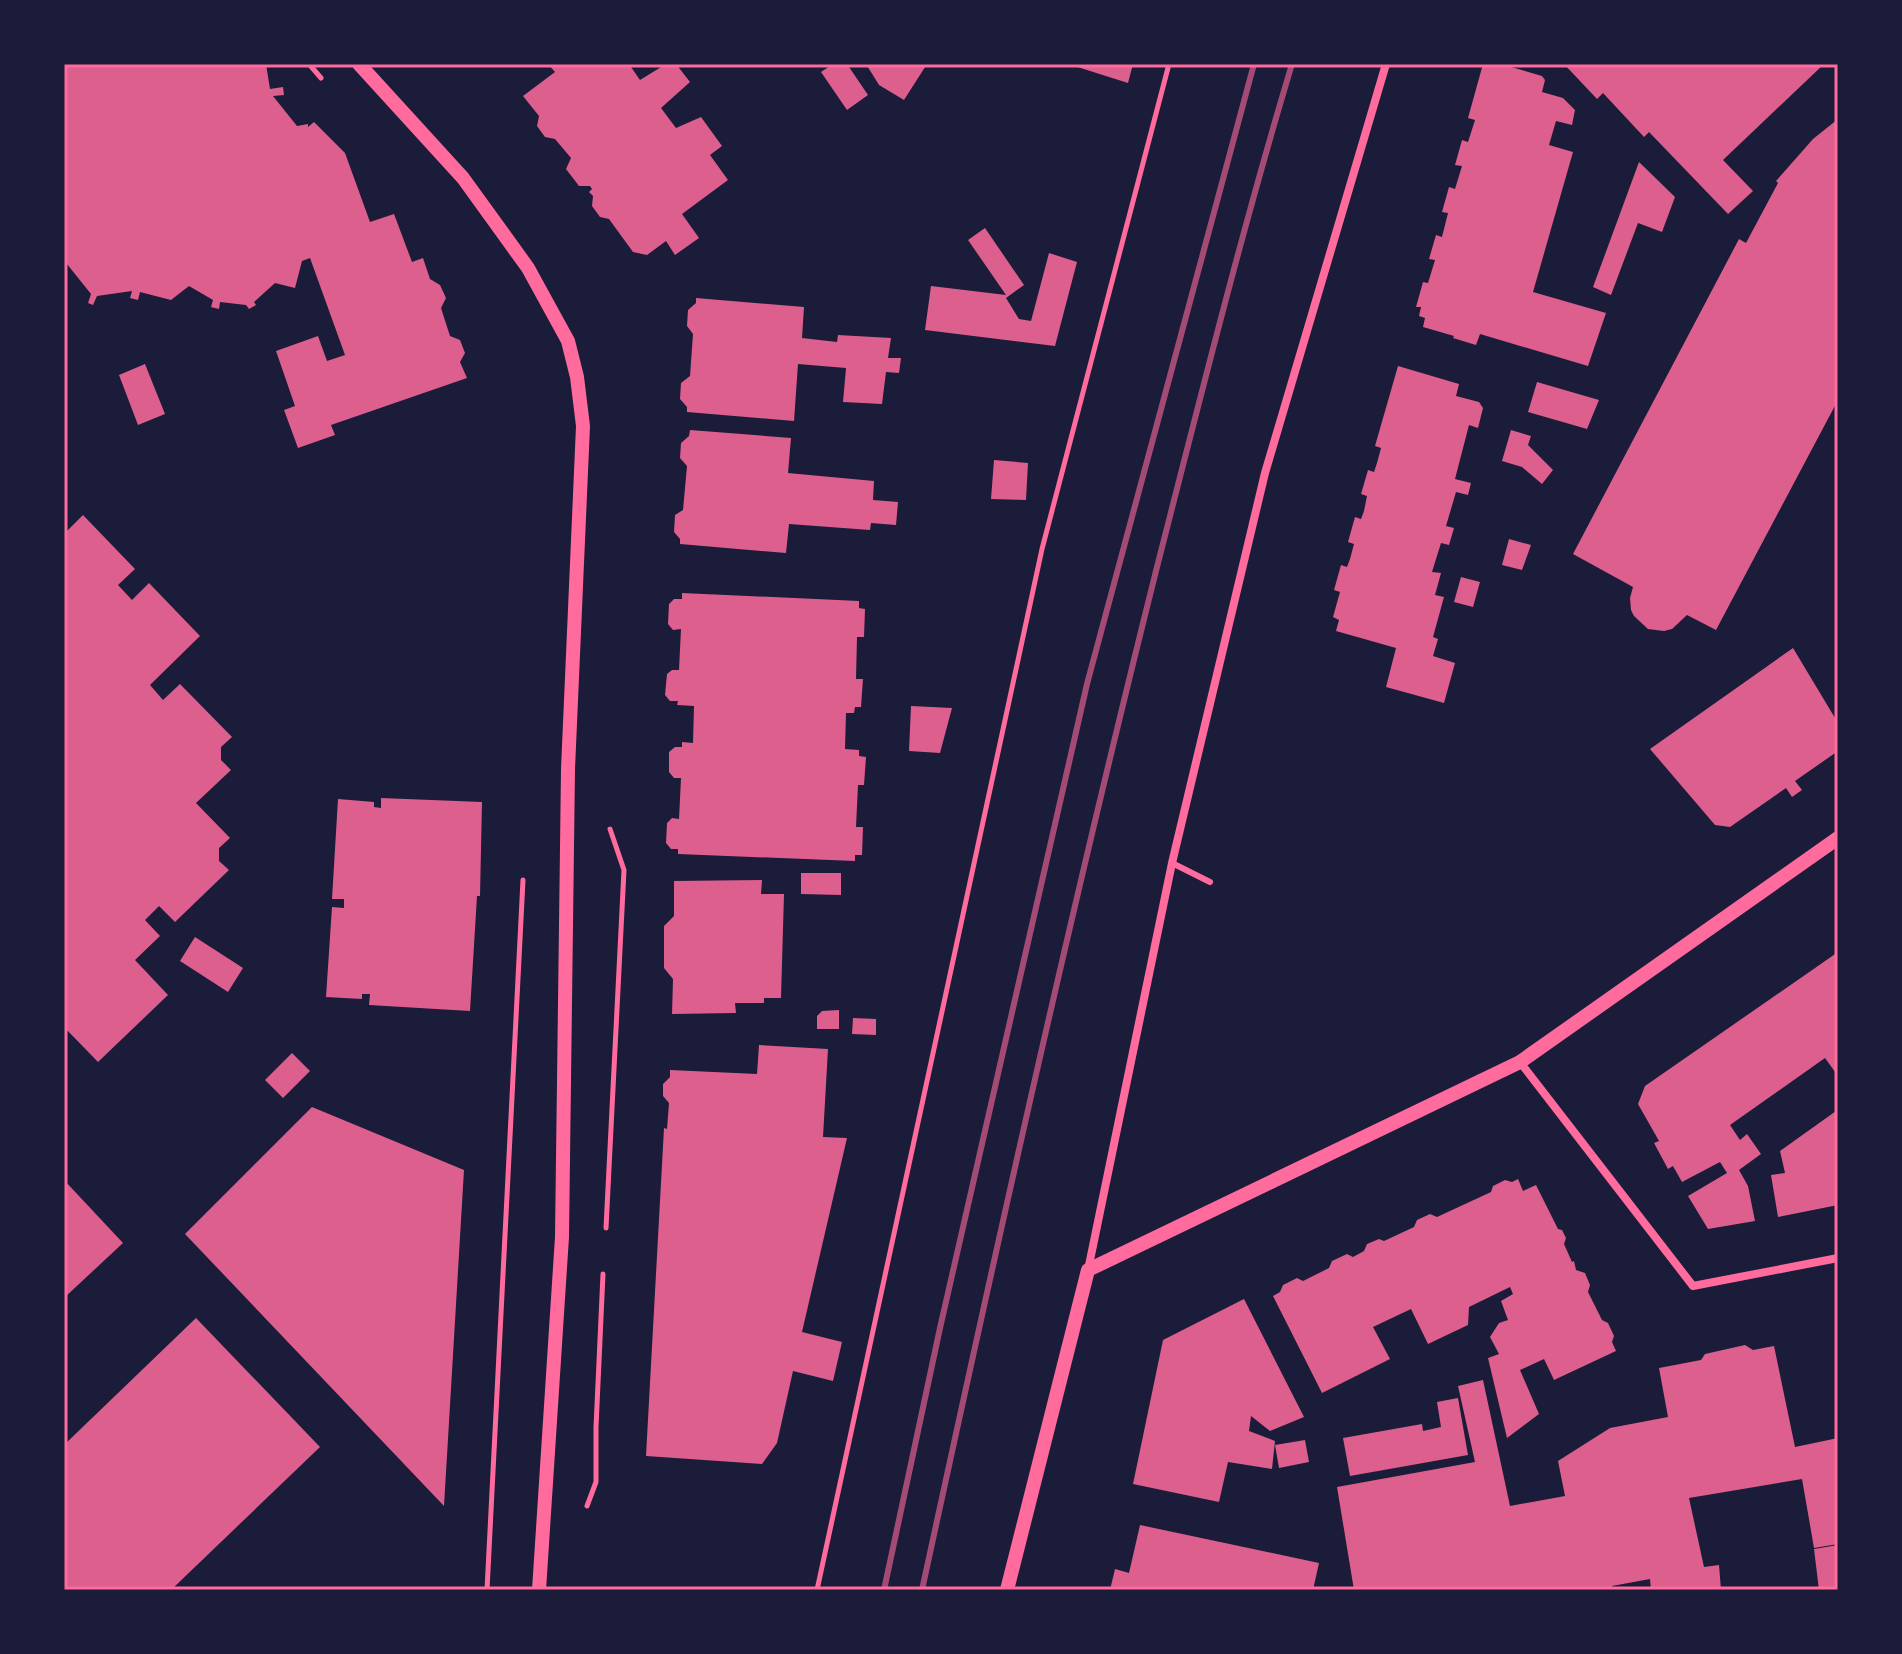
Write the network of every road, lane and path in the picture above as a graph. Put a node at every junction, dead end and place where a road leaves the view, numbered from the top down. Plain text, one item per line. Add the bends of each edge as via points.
1 (309, 64) edge
2 (359, 64) edge
3 (1169, 64) edge
4 (1386, 64) edge
5 (331, 90) dead end
6 (1838, 838) edge
7 (1172, 863) junction
8 (523, 874) dead end
9 (1210, 882) dead end
10 (1520, 1062) junction
11 (1838, 1258) edge
12 (1088, 1270) junction
13 (487, 1590) edge
14 (539, 1590) edge
15 (817, 1590) edge
16 (1007, 1590) edge

1 - 5 path
2 - 14 street via 455,168 528,268 568,341 581,401 568,769 562,1237
3 - 15 path via 1042,549
4 - 7 street via 1265,473
6 - 10 street
7 - 9 lane
7 - 12 street
8 - 13 path
10 - 11 street via 1693,1286
10 - 12 street
12 - 16 street

